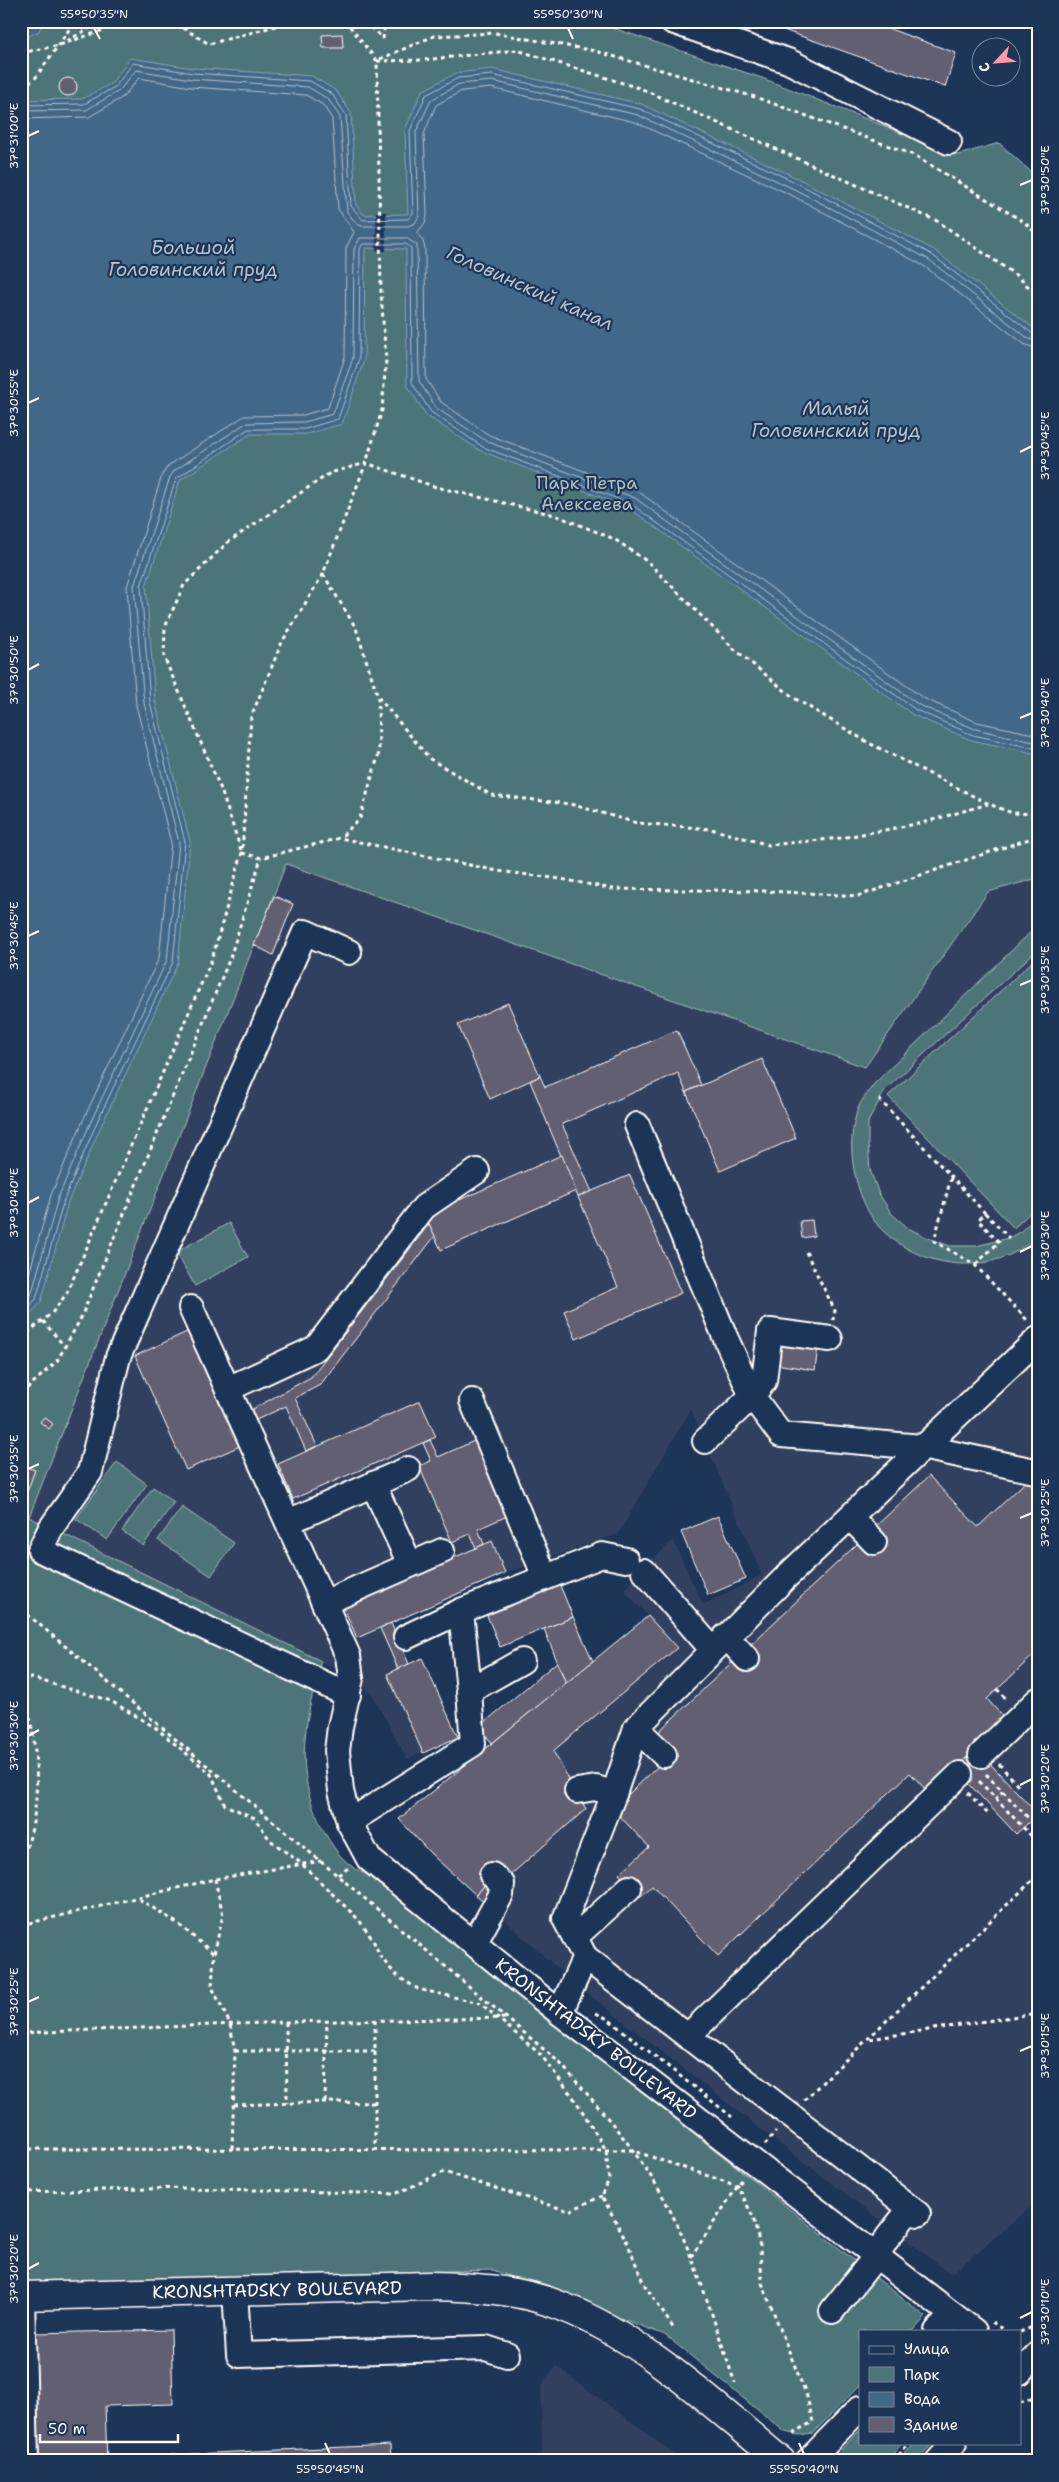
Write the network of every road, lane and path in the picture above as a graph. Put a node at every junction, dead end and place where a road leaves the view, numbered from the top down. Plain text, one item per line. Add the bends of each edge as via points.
1 (75, 21) edge
2 (102, 21) edge
3 (294, 21) edge
4 (340, 21) edge
5 (366, 21) edge
6 (385, 21) edge
7 (672, 21) edge
8 (348, 23) edge
9 (711, 28) edge
10 (60, 45) junction
11 (21, 53) edge
12 (377, 61) junction
13 (21, 86) edge
14 (949, 142) dead end
15 (1038, 234) edge
16 (1038, 296) edge
17 (366, 462) junction
18 (323, 574) junction
19 (378, 697) junction
20 (989, 804) junction
21 (1038, 814) edge
22 (1038, 836) edge
23 (340, 838) junction
24 (242, 853) junction
25 (261, 858) junction
26 (349, 952) dead end
27 (879, 1099) dead end
28 (637, 1125) dead end
29 (477, 1171) dead end
30 (951, 1178) junction
31 (985, 1213) junction
32 (1009, 1238) dead end
33 (806, 1252) dead end
34 (975, 1265) junction
35 (191, 1308) dead end
36 (43, 1321) junction
37 (21, 1338) edge
38 (830, 1339) joint
39 (1033, 1345) edge
40 (65, 1347) junction
41 (228, 1389) junction
42 (21, 1394) edge
43 (752, 1396) junction
44 (472, 1401) dead end
45 (21, 1411) edge
46 (21, 1427) edge
47 (704, 1441) dead end
48 (922, 1447) junction
49 (408, 1468) dead end
50 (1035, 1471) dead end
51 (373, 1484) junction
52 (850, 1517) junction
53 (288, 1522) junction
54 (874, 1542) dead end
55 (442, 1550) dead end
56 (410, 1564) junction
57 (545, 1577) junction
58 (324, 1603) junction
59 (21, 1609) edge
60 (461, 1611) junction
61 (406, 1637) dead end
62 (719, 1642) junction
63 (747, 1659) dead end
64 (522, 1661) dead end
65 (21, 1678) edge
66 (350, 1686) junction
67 (469, 1691) junction
68 (1038, 1700) edge
69 (636, 1728) junction
70 (664, 1755) dead end
71 (984, 1759) junction
72 (964, 1778) junction
73 (1019, 1786) dead end
74 (578, 1791) dead end
75 (1003, 1791) junction
76 (614, 1794) junction
77 (995, 1799) junction
78 (990, 1816) dead end
79 (349, 1822) junction
80 (1038, 1828) edge
81 (1038, 1843) edge
82 (321, 1861) junction
83 (21, 1863) edge
84 (302, 1864) junction
85 (1038, 1875) edge
86 (215, 1879) junction
87 (502, 1882) dead end
88 (628, 1888) dead end
89 (139, 1898) junction
90 (21, 1925) edge
91 (475, 1942) junction
92 (580, 1947) junction
93 (214, 1954) junction
94 (560, 2013) junction
95 (1038, 2013) edge
96 (509, 2018) junction
97 (501, 2019) junction
98 (375, 2020) junction
99 (327, 2021) junction
100 (286, 2022) junction
101 (230, 2024) junction
102 (21, 2033) edge
103 (688, 2036) junction
104 (869, 2039) junction
105 (235, 2051) junction
106 (375, 2051) junction
107 (287, 2052) junction
108 (326, 2052) junction
109 (325, 2102) junction
110 (286, 2103) junction
111 (375, 2103) junction
112 (234, 2105) junction
113 (789, 2114) junction
114 (21, 2149) edge
115 (232, 2149) junction
116 (375, 2149) junction
117 (606, 2150) junction
118 (631, 2150) junction
119 (754, 2162) junction
120 (738, 2186) junction
121 (21, 2192) edge
122 (602, 2196) junction
123 (876, 2256) junction
124 (691, 2257) junction
125 (235, 2291) junction
126 (21, 2296) edge
127 (832, 2312) dead end
128 (945, 2323) edge
129 (1037, 2326) edge
130 (674, 2329) dead end
131 (970, 2330) edge
132 (1022, 2331) edge
133 (507, 2356) dead end
134 (735, 2383) dead end
135 (1022, 2402) edge
136 (1038, 2402) edge
137 (859, 2409) edge
138 (798, 2435) dead end
139 (909, 2444) edge
140 (953, 2444) edge
141 (26, 2461) edge
142 (781, 2461) edge
143 (808, 2461) edge
144 (893, 2461) edge
145 (938, 2461) edge

1 - 10 path
2 - 10 path
3 - 10 path via 209,44 177,24 127,22
4 - 8 path
5 - 6 path via 383,39
7 - 9 street
8 - 12 path
9 - 14 street via 788,61
10 - 11 path
10 - 13 path via 34,80
12 - 15 path via 434,36 495,33 595,51 756,97 914,154
12 - 16 path via 423,60 517,50 642,89 937,221 1017,276
12 - 17 path via 381,293 386,360 382,410
17 - 18 path
17 - 20 path via 436,487 555,515 614,539 648,562 733,648 794,698 869,743
17 - 24 path via 330,473 228,542 184,585 165,627 164,657 220,787
18 - 19 path via 356,628
18 - 24 path via 282,642 251,717
19 - 20 path via 430,759 492,795 570,804 637,823 711,829 769,845 841,838 922,823
19 - 23 path via 379,753 360,818
20 - 21 path via 1012,813
22 - 23 path via 858,896 614,889 498,871
23 - 25 path
24 - 25 path
24 - 36 path via 212,958 67,1293
25 - 40 path via 230,958 80,1320
26 - 66 street via 305,932 118,1358 90,1472 51,1528 40,1550
27 - 30 path
28 - 43 street
29 - 41 street via 424,1207 316,1348
30 - 31 path
30 - 34 path via 934,1241
31 - 32 path
31 - 34 path via 978,1220 998,1242
33 - 38 path via 835,1311
34 - 39 path
35 - 41 street
36 - 37 path
36 - 40 path
38 - 43 street via 770,1331 764,1381
39 - 48 street
40 - 42 path via 57,1361
41 - 53 street
43 - 47 street
43 - 48 street via 781,1436
44 - 57 street
45 - 46 path
48 - 50 street
48 - 52 street
49 - 51 street
51 - 53 street
51 - 56 street
52 - 54 street
52 - 62 street
53 - 58 street
55 - 56 street
56 - 58 street
57 - 60 street
57 - 62 street via 602,1555 635,1565
58 - 66 street via 348,1656
59 - 82 path
60 - 61 street
60 - 67 street
62 - 63 street
62 - 69 street
64 - 67 street
65 - 83 path via 37,1752 36,1808
65 - 84 path via 32,1678 111,1701 156,1728 211,1774 225,1805 256,1818 270,1840
66 - 79 street, KRONSHTADSKY BOULEVARD via 337,1751 340,1791
67 - 79 street via 473,1744
68 - 71 street
69 - 70 street
69 - 76 street
71 - 73 path
71 - 75 path
72 - 77 path
72 - 78 path
72 - 103 street
74 - 76 street via 596,1788
75 - 77 path
75 - 80 path
76 - 92 street via 565,1919
77 - 81 path
79 - 91 street, KRONSHTADSKY BOULEVARD via 369,1858
82 - 84 path
82 - 96 path
84 - 86 path
84 - 97 path via 359,1920 397,1976 418,1989 480,2003
85 - 104 path
86 - 89 path
86 - 93 path via 223,1916
87 - 91 street via 501,1895
88 - 92 street
89 - 90 path
89 - 93 path via 177,1922
91 - 94 street, KRONSHTADSKY BOULEVARD
92 - 94 street
92 - 103 street
93 - 101 path via 212,1987
94 - 119 street, KRONSHTADSKY BOULEVARD
95 - 104 path
96 - 97 path
96 - 118 path via 560,2062
97 - 98 path
97 - 117 path via 541,2055 576,2101
98 - 99 path
98 - 106 path
99 - 100 path
99 - 108 path
100 - 101 path
100 - 107 path
101 - 102 path
101 - 105 path
103 - 113 street
104 - 113 path
105 - 107 path
105 - 112 path
106 - 108 path
106 - 111 path
107 - 108 path
107 - 110 path
108 - 109 path
109 - 110 path
109 - 111 path
110 - 112 path
111 - 116 path
112 - 115 path
113 - 119 path
113 - 123 street via 914,2212 888,2237
114 - 115 path
115 - 116 path
116 - 117 path
117 - 118 path
117 - 122 path via 609,2179
118 - 120 path
118 - 124 path via 662,2194
119 - 120 path
119 - 123 street, KRONSHTADSKY BOULEVARD
120 - 124 path
120 - 138 path via 756,2227 762,2283 807,2397 813,2422 794,2432
121 - 122 path via 188,2188 394,2194 444,2172 569,2211
122 - 130 path via 627,2242 644,2284
123 - 127 street
123 - 128 street, KRONSHTADSKY BOULEVARD
124 - 134 path
125 - 126 main road, KRONSHTADSKY BOULEVARD
125 - 133 street via 239,2355 486,2348
125 - 142 main road, KRONSHTADSKY BOULEVARD via 464,2287 511,2292 559,2305 598,2322 636,2345 679,2376
126 - 141 street
128 - 131 street, KRONSHTADSKY BOULEVARD
129 - 132 path
135 - 136 path via 1031,2399
137 - 143 street
139 - 144 path
140 - 145 street

